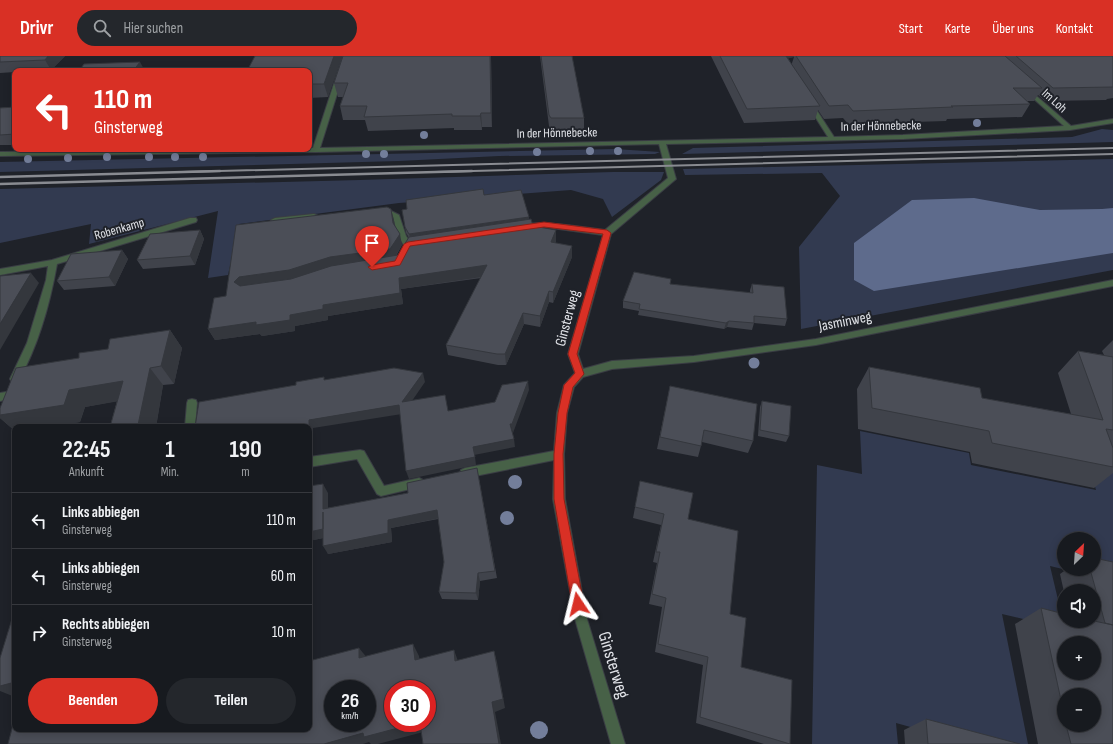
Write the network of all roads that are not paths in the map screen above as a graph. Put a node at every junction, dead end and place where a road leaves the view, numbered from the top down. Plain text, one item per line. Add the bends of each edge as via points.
1 (345, 59) edge
2 (352, 61) edge
3 (1023, 86) edge
4 (808, 100) edge
5 (1113, 121) edge
6 (1070, 128) junction
7 (832, 138) junction
8 (662, 142) junction
9 (312, 150) edge
10 (316, 150) junction
11 (158, 152) edge
12 (0, 154) edge
13 (369, 211) edge
14 (322, 215) edge
15 (193, 220) dead end
16 (274, 220) edge
17 (514, 229) edge
18 (607, 233) junction
19 (409, 246) edge
20 (53, 262) junction
21 (0, 272) edge
22 (1113, 283) edge
23 (580, 374) junction
24 (3, 397) edge
25 (192, 403) dead end
26 (0, 410) edge
27 (190, 424) edge
28 (559, 454) junction
29 (312, 462) edge
30 (458, 475) edge
31 (427, 481) edge
32 (618, 744) edge

1 - 2 street
1 - 10 street
3 - 6 street, Im Loh
4 - 7 street
5 - 6 street, In der Hönnebecke
6 - 7 street, In der Hönnebecke
7 - 8 street, In der Hönnebecke
8 - 10 street, In der Hönnebecke
8 - 18 street via 672,179
9 - 10 street, In der Hönnebecke
11 - 12 street, In der Hönnebecke
13 - 19 street via 395,214 399,218 401,234
14 - 16 street
15 - 20 street, Robenkamp
17 - 18 street via 544,225
18 - 23 street, Ginsterweg via 573,354
20 - 21 street, Robenkamp
20 - 24 street via 32,343
22 - 23 street, Jasminweg via 816,342 694,359 612,365
23 - 28 street, Ginsterweg via 568,385 562,413
24 - 26 street
25 - 27 street
28 - 30 street
28 - 32 street, Ginsterweg via 559,499 581,619
29 - 31 street via 360,454 381,490

